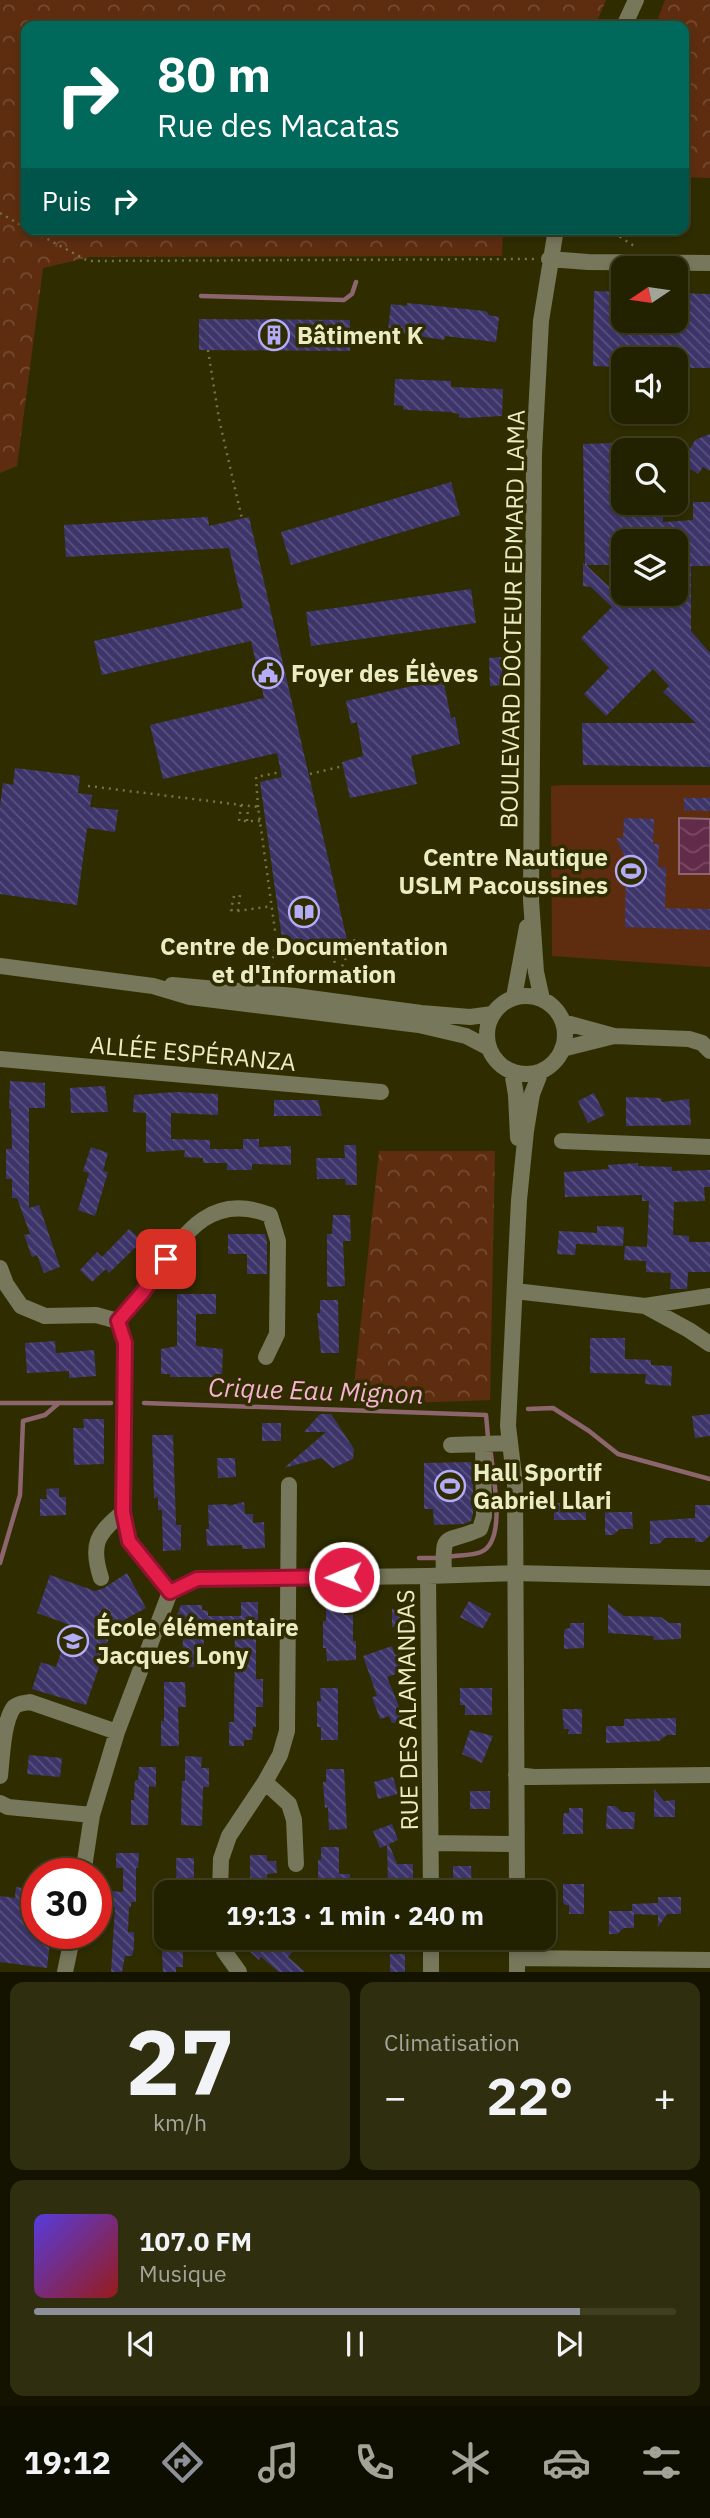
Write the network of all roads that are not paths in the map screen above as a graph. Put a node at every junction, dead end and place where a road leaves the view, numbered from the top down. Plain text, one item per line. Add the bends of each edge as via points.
1 (636, 0) edge
2 (626, 21) edge
3 (555, 235) edge
4 (562, 235) edge
5 (553, 260) junction
6 (710, 263) edge
7 (531, 900) junction
8 (0, 966) edge
9 (153, 986) junction
10 (514, 998) junction
11 (542, 999) junction
12 (493, 1014) junction
13 (562, 1022) junction
14 (614, 1036) junction
15 (489, 1048) junction
16 (562, 1049) junction
17 (710, 1051) edge
18 (0, 1059) edge
19 (512, 1071) junction
20 (541, 1071) junction
21 (382, 1092) dead end
22 (562, 1141) dead end
23 (710, 1142) edge
24 (519, 1200) junction
25 (0, 1268) edge
26 (515, 1291) junction
27 (702, 1297) edge
28 (645, 1307) junction
29 (118, 1321) junction
30 (689, 1330) junction
31 (710, 1345) edge
32 (266, 1357) dead end
33 (510, 1443) junction
34 (451, 1444) dead end
35 (483, 1444) junction
36 (289, 1485) dead end
37 (123, 1512) junction
38 (515, 1573) junction
39 (436, 1576) junction
40 (101, 1578) dead end
41 (289, 1578) junction
42 (710, 1578) edge
43 (170, 1592) junction
44 (117, 1732) junction
45 (516, 1775) junction
46 (710, 1775) edge
47 (0, 1776) edge
48 (265, 1782) junction
49 (0, 1803) edge
50 (92, 1815) junction
51 (431, 1843) junction
52 (516, 1844) junction
53 (85, 1858) edge
54 (296, 1864) dead end
55 (220, 1880) edge
56 (431, 1880) edge
57 (517, 1880) edge
58 (70, 1949) edge
59 (224, 1950) edge
60 (431, 1950) edge
61 (710, 1960) edge
62 (517, 1965) edge
63 (65, 1972) edge
64 (239, 1972) edge
65 (431, 1972) edge

1 - 2 street
3 - 5 street, BOULEVARD DOCTEUR EDMARD LAMA
4 - 5 street, BOULEVARD DOCTEUR EDMARD LAMA
5 - 6 street
5 - 7 street, BOULEVARD DOCTEUR EDMARD LAMA via 541,321 534,453
7 - 10 street, BOULEVARD DOCTEUR EDMARD LAMA
7 - 11 street, BOULEVARD DOCTEUR EDMARD LAMA
8 - 9 street
9 - 12 street via 187,985 433,1014
9 - 15 street via 190,997 419,1025
10 - 11 street
10 - 12 street
11 - 13 street
12 - 15 street via 487,1033
13 - 14 street
13 - 16 street
14 - 16 street
14 - 17 street via 689,1038
15 - 19 street via 496,1060
16 - 20 street
18 - 21 street, ALLÉE ESPÉRANZA
19 - 20 street
19 - 24 street
20 - 24 street via 532,1094
22 - 23 street
24 - 26 street
25 - 29 street via 21,1306 45,1316 96,1315
26 - 28 street
26 - 33 street
27 - 28 street
27 - 30 street
28 - 30 street
29 - 32 street via 181,1237 201,1219 235,1208 255,1209 270,1215 278,1241 277,1334
29 - 37 street via 125,1343
30 - 31 street
33 - 35 street
33 - 38 street
34 - 35 street
35 - 39 street, RUE DES ALAMANDAS via 484,1516 480,1529 448,1539 442,1546
36 - 41 street
37 - 40 street via 100,1534 95,1547
37 - 43 street via 129,1541
38 - 39 street
38 - 42 street
38 - 45 street
39 - 41 street
39 - 51 street, RUE DES ALAMANDAS
41 - 43 street via 197,1579
41 - 48 street via 287,1731
43 - 44 street
44 - 47 street via 30,1702 20,1703 4,1734
44 - 50 street
45 - 46 street
45 - 52 street
48 - 54 street via 289,1804
48 - 55 street via 229,1836
49 - 50 street
50 - 53 street
51 - 52 street, RUE DES ALAMANDAS
51 - 56 street, RUE DES ALAMANDAS
52 - 57 street
58 - 63 street
59 - 64 street
60 - 65 street
61 - 62 street

